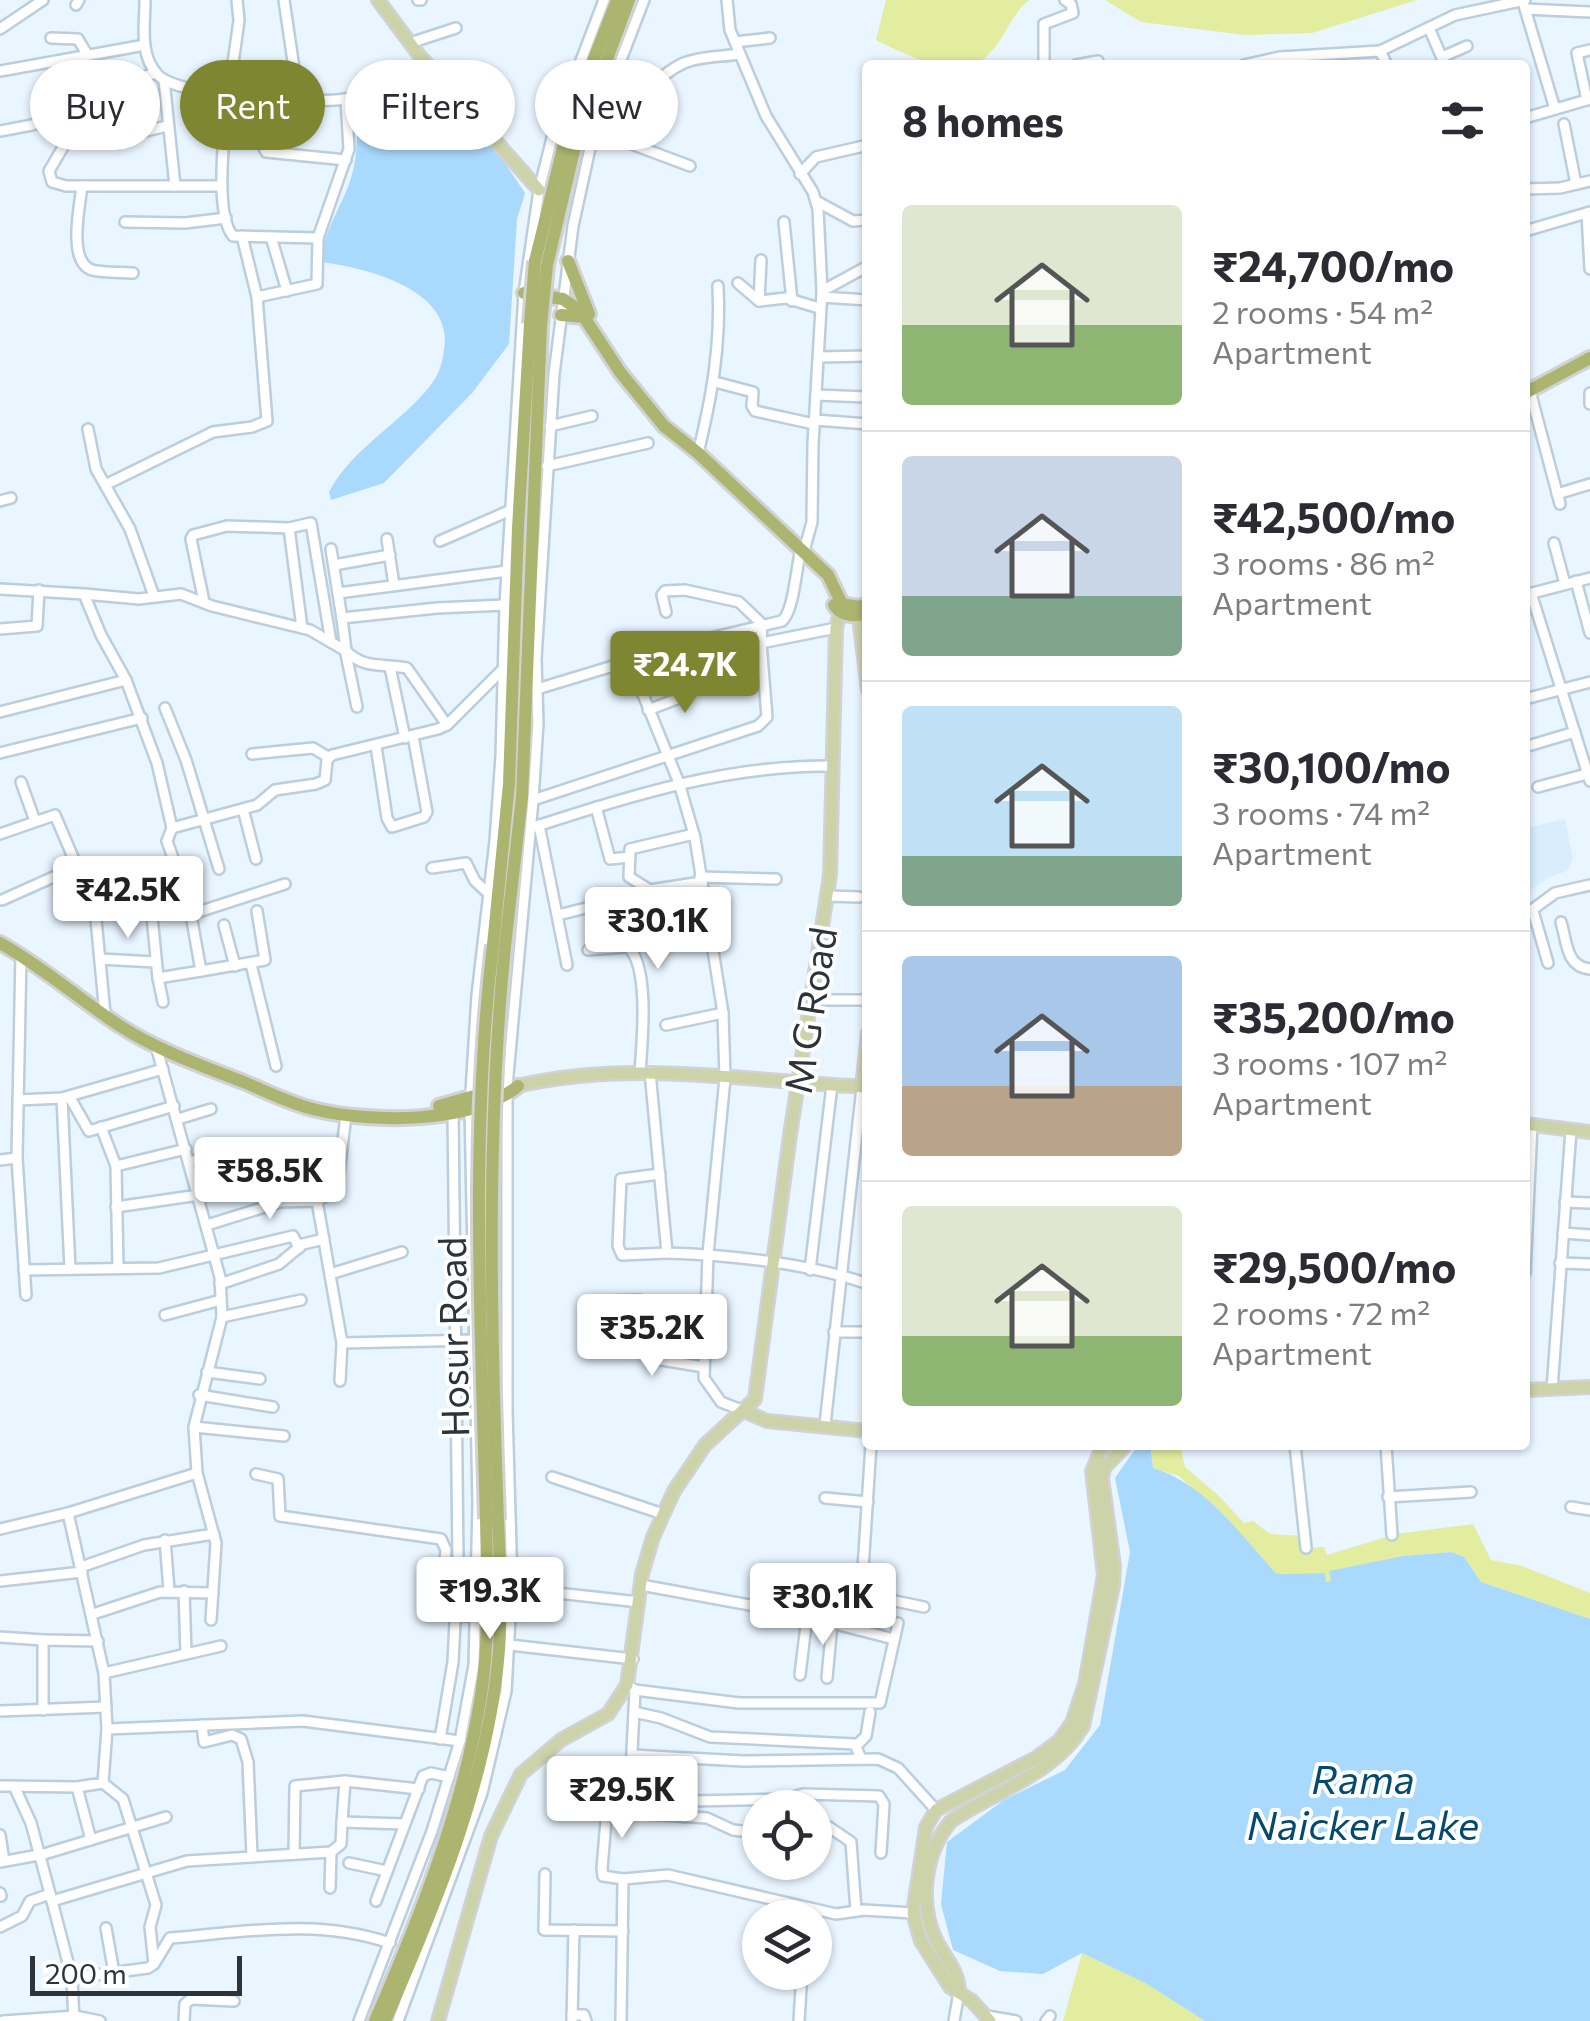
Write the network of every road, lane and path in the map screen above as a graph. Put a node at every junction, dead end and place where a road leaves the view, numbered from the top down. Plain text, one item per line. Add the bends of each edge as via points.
1 (43, 0) edge
2 (145, 0) edge
3 (237, 0) edge
4 (284, 0) edge
5 (378, 0) edge
6 (604, 0) edge
7 (617, 0) edge
8 (629, 0) edge
9 (644, 0) edge
10 (726, 0) edge
11 (1065, 0) edge
12 (1524, 4) edge
13 (1590, 12) edge
14 (456, 28) dead end
15 (1429, 28) junction
16 (0, 29) edge
17 (51, 38) dead end
18 (770, 38) dead end
19 (734, 42) junction
20 (410, 44) junction
21 (145, 45) junction
22 (1467, 46) dead end
23 (1590, 50) edge
24 (1380, 51) junction
25 (86, 54) junction
26 (740, 54) junction
27 (152, 60) edge
28 (234, 60) edge
29 (293, 60) edge
30 (424, 60) edge
31 (621, 60) edge
32 (1044, 60) edge
33 (1266, 60) edge
34 (1385, 60) edge
35 (1443, 60) edge
36 (1445, 60) edge
37 (678, 67) edge
38 (0, 71) edge
39 (160, 76) joint
40 (180, 87) edge
41 (1589, 99) edge
42 (1555, 109) junction
43 (1530, 116) edge
44 (1564, 124) dead end
45 (30, 125) edge
46 (168, 126) junction
47 (160, 128) edge
48 (0, 131) edge
49 (862, 145) edge
50 (62, 150) edge
51 (224, 150) edge
52 (265, 150) edge
53 (348, 150) edge
54 (506, 150) edge
55 (590, 150) edge
56 (648, 150) edge
57 (346, 160) junction
58 (690, 166) dead end
59 (800, 174) junction
60 (1590, 181) edge
61 (1576, 184) junction
62 (82, 186) junction
63 (175, 186) junction
64 (220, 186) junction
65 (1530, 189) edge
66 (539, 190) junction
67 (816, 201) junction
68 (1588, 212) edge
69 (226, 218) junction
70 (862, 221) edge
71 (125, 222) dead end
72 (784, 222) dead end
73 (1530, 229) edge
74 (242, 236) junction
75 (271, 237) junction
76 (318, 238) junction
77 (761, 260) dead end
78 (568, 261) junction
79 (541, 263) junction
80 (1590, 268) edge
81 (862, 270) edge
82 (133, 272) dead end
83 (738, 283) dead end
84 (718, 286) dead end
85 (288, 290) junction
86 (524, 292) junction
87 (257, 296) junction
88 (563, 299) junction
89 (821, 299) junction
90 (862, 300) edge
91 (758, 301) junction
92 (792, 301) junction
93 (561, 315) junction
94 (585, 317) junction
95 (535, 325) junction
96 (595, 329) junction
97 (862, 356) edge
98 (819, 357) junction
99 (1589, 361) edge
100 (715, 382) junction
101 (1530, 390) edge
102 (1590, 393) edge
103 (816, 395) junction
104 (862, 397) edge
105 (1530, 402) edge
106 (1590, 404) edge
107 (592, 416) dead end
108 (815, 422) junction
109 (862, 424) edge
110 (550, 426) junction
111 (88, 429) dead end
112 (648, 442) dead end
113 (698, 453) junction
114 (547, 466) junction
115 (106, 484) junction
116 (1590, 484) edge
117 (511, 510) junction
118 (288, 528) junction
119 (387, 539) dead end
120 (440, 541) dead end
121 (1554, 543) dead end
122 (331, 549) dead end
123 (803, 550) junction
124 (390, 555) junction
125 (334, 565) junction
126 (507, 571) junction
127 (1590, 578) edge
128 (1571, 583) junction
129 (394, 586) junction
130 (0, 589) edge
131 (39, 590) junction
132 (338, 593) junction
133 (1530, 593) edge
134 (84, 594) junction
135 (154, 596) junction
136 (1530, 599) edge
137 (204, 602) junction
138 (505, 605) junction
139 (840, 608) junction
140 (862, 610) edge
141 (666, 612) dead end
142 (342, 619) junction
143 (762, 624) junction
144 (302, 628) junction
145 (836, 628) junction
146 (0, 629) edge
147 (1590, 633) edge
148 (510, 635) junction
149 (331, 642) junction
150 (530, 644) junction
151 (761, 644) junction
152 (346, 651) junction
153 (629, 660) junction
154 (390, 666) junction
155 (504, 670) junction
156 (126, 680) junction
157 (704, 681) dead end
158 (1590, 682) edge
159 (537, 689) junction
160 (1563, 690) junction
161 (1530, 698) edge
162 (357, 707) dead end
163 (165, 708) dead end
164 (648, 710) junction
165 (0, 712) edge
166 (142, 718) junction
167 (447, 725) junction
168 (1575, 732) junction
169 (409, 737) junction
170 (0, 739) edge
171 (1530, 745) edge
172 (376, 746) junction
173 (1, 753) edge
174 (252, 754) dead end
175 (667, 755) junction
176 (328, 757) junction
177 (831, 766) junction
178 (1589, 776) edge
179 (20, 782) dead end
180 (678, 783) junction
181 (1538, 787) dead end
182 (533, 800) junction
183 (596, 807) junction
184 (242, 809) junction
185 (206, 820) junction
186 (35, 821) junction
187 (535, 827) junction
188 (172, 828) junction
189 (0, 834) edge
190 (694, 834) junction
191 (630, 856) junction
192 (256, 858) dead end
193 (78, 866) junction
194 (432, 868) dead end
195 (219, 869) dead end
196 (701, 879) junction
197 (776, 879) dead end
198 (285, 884) dead end
199 (1590, 885) edge
200 (489, 894) junction
201 (827, 896) junction
202 (860, 898) dead end
203 (2, 900) edge
204 (151, 906) junction
205 (95, 909) junction
206 (191, 909) junction
207 (258, 912) dead end
208 (1530, 912) edge
209 (558, 915) junction
210 (1530, 916) edge
211 (1561, 922) dead end
212 (224, 925) dead end
213 (634, 927) dead end
214 (0, 943) edge
215 (499, 945) junction
216 (588, 950) dead end
217 (21, 954) junction
218 (100, 960) junction
219 (155, 962) junction
220 (1548, 962) dead end
221 (251, 964) junction
222 (567, 965) dead end
223 (235, 966) junction
224 (1590, 968) edge
225 (201, 971) junction
226 (158, 978) junction
227 (811, 1000) junction
228 (862, 1000) edge
229 (162, 1002) dead end
230 (723, 1013) junction
231 (105, 1014) junction
232 (666, 1025) dead end
233 (156, 1046) junction
234 (276, 1066) dead end
235 (164, 1069) junction
236 (645, 1072) junction
237 (725, 1078) junction
238 (798, 1082) junction
239 (832, 1085) junction
240 (862, 1087) edge
241 (511, 1089) junction
242 (272, 1093) junction
243 (66, 1097) junction
244 (18, 1100) junction
245 (470, 1103) junction
246 (174, 1106) junction
247 (211, 1109) dead end
248 (862, 1109) edge
249 (453, 1112) junction
250 (346, 1115) junction
251 (178, 1119) junction
252 (1530, 1124) edge
253 (101, 1127) junction
254 (1571, 1130) junction
255 (1590, 1132) edge
256 (234, 1148) dead end
257 (186, 1149) junction
258 (18, 1158) junction
259 (0, 1160) edge
260 (190, 1162) junction
261 (116, 1166) junction
262 (660, 1174) junction
263 (244, 1182) dead end
264 (199, 1195) junction
265 (317, 1201) junction
266 (1565, 1202) junction
267 (1590, 1204) edge
268 (116, 1207) junction
269 (207, 1225) junction
270 (1563, 1233) junction
271 (1590, 1236) edge
272 (324, 1239) junction
273 (300, 1248) junction
274 (402, 1252) dead end
275 (666, 1253) junction
276 (708, 1254) junction
277 (215, 1257) junction
278 (1560, 1262) junction
279 (773, 1264) junction
280 (1590, 1264) edge
281 (118, 1268) junction
282 (70, 1269) junction
283 (24, 1270) junction
284 (810, 1270) junction
285 (330, 1274) junction
286 (840, 1274) junction
287 (862, 1282) edge
288 (220, 1284) junction
289 (26, 1295) dead end
290 (221, 1300) junction
291 (301, 1300) dead end
292 (165, 1314) dead end
293 (222, 1317) junction
294 (664, 1320) dead end
295 (706, 1322) junction
296 (612, 1330) dead end
297 (834, 1332) junction
298 (862, 1332) edge
299 (453, 1340) junction
300 (474, 1340) junction
301 (342, 1343) junction
302 (704, 1366) junction
303 (207, 1372) junction
304 (260, 1379) dead end
305 (340, 1381) dead end
306 (1590, 1387) edge
307 (1552, 1389) junction
308 (1530, 1390) edge
309 (200, 1395) junction
310 (273, 1407) dead end
311 (744, 1410) junction
312 (824, 1425) junction
313 (194, 1427) junction
314 (862, 1429) edge
315 (284, 1436) dead end
316 (871, 1450) edge
317 (1101, 1450) edge
318 (1122, 1450) edge
319 (1296, 1450) edge
320 (1386, 1450) edge
321 (198, 1473) junction
322 (256, 1474) dead end
323 (552, 1477) dead end
324 (1472, 1492) dead end
325 (1388, 1497) junction
326 (825, 1498) dead end
327 (868, 1502) junction
328 (457, 1504) junction
329 (478, 1505) junction
330 (1571, 1507) dead end
331 (1590, 1510) edge
332 (68, 1513) junction
333 (663, 1514) junction
334 (492, 1520) junction
335 (0, 1529) edge
336 (214, 1534) junction
337 (1392, 1535) dead end
338 (166, 1540) junction
339 (1306, 1548) dead end
340 (81, 1570) junction
341 (0, 1581) edge
342 (641, 1584) junction
343 (512, 1588) junction
344 (169, 1590) junction
345 (184, 1590) junction
346 (213, 1592) junction
347 (862, 1594) junction
348 (640, 1602) junction
349 (924, 1607) dead end
350 (93, 1614) junction
351 (456, 1614) junction
352 (476, 1616) junction
353 (807, 1617) junction
354 (212, 1620) dead end
355 (832, 1623) junction
356 (898, 1624) dead end
357 (859, 1630) junction
358 (0, 1636) edge
359 (894, 1639) junction
360 (43, 1640) junction
361 (98, 1641) junction
362 (510, 1645) junction
363 (221, 1646) dead end
364 (186, 1654) junction
365 (633, 1659) junction
366 (104, 1673) junction
367 (800, 1675) dead end
368 (826, 1678) dead end
369 (631, 1687) junction
370 (106, 1708) junction
371 (43, 1710) junction
372 (0, 1711) edge
373 (634, 1712) junction
374 (870, 1712) dead end
375 (202, 1724) junction
376 (106, 1729) junction
377 (440, 1739) junction
378 (460, 1740) junction
379 (858, 1745) junction
380 (632, 1755) junction
381 (861, 1759) junction
382 (449, 1777) junction
383 (345, 1781) junction
384 (103, 1783) junction
385 (0, 1786) edge
386 (14, 1786) junction
387 (77, 1787) junction
388 (419, 1789) junction
389 (626, 1800) junction
390 (936, 1810) junction
391 (446, 1812) junction
392 (166, 1817) dead end
393 (684, 1817) junction
394 (342, 1822) junction
395 (404, 1824) junction
396 (130, 1828) junction
397 (832, 1830) edge
398 (742, 1831) edge
399 (0, 1835) edge
400 (91, 1840) junction
401 (331, 1852) junction
402 (881, 1853) dead end
403 (294, 1854) junction
404 (38, 1855) junction
405 (252, 1856) junction
406 (2, 1862) edge
407 (348, 1863) dead end
408 (387, 1871) junction
409 (146, 1873) junction
410 (544, 1874) dead end
411 (624, 1879) junction
412 (445, 1886) junction
413 (330, 1888) dead end
414 (51, 1898) junction
415 (758, 1900) edge
416 (376, 1902) dead end
417 (860, 1910) junction
418 (913, 1913) junction
419 (832, 1914) edge
420 (0, 1927) edge
421 (106, 1928) dead end
422 (574, 1930) junction
423 (623, 1931) junction
424 (390, 1943) junction
425 (154, 1964) junction
426 (114, 1972) junction
427 (72, 1978) junction
428 (801, 1990) edge
429 (960, 1992) junction
430 (234, 2001) dead end
431 (572, 2018) edge
432 (989, 2018) edge
433 (74, 2019) edge
434 (438, 2020) edge
435 (3, 2021) edge
436 (97, 2021) edge
437 (184, 2021) edge
438 (358, 2021) edge
439 (375, 2021) edge
440 (385, 2021) edge
441 (398, 2021) edge
442 (586, 2021) edge
443 (621, 2021) edge
444 (799, 2021) edge
445 (954, 2021) edge
446 (1016, 2021) edge

1 - 16 street
2 - 21 street
3 - 28 street
4 - 29 street
5 - 20 main road
6 - 66 street
7 - 79 highway via 570,120
8 - 79 highway via 576,142
9 - 31 street
10 - 19 street
11 - 32 street via 1073,13 1044,24
12 - 13 street
12 - 15 street via 1455,15
12 - 42 street
14 - 20 street
15 - 24 street
15 - 35 street
17 - 25 street via 78,39
18 - 19 street
19 - 26 street
20 - 30 main road
21 - 25 street
21 - 27 street
22 - 36 street
23 - 41 street via 1576,53
24 - 33 street
24 - 34 street
25 - 38 street
26 - 37 street
26 - 59 street
39 - 40 street
39 - 46 street
41 - 42 street
42 - 43 street
44 - 61 street
45 - 48 street
46 - 47 street
46 - 63 street
49 - 59 street via 816,156
50 - 62 street via 49,178
51 - 64 street
52 - 57 street
53 - 57 street
54 - 66 main road
55 - 78 street
56 - 58 street
57 - 76 street
59 - 67 street
60 - 61 street
61 - 65 street
62 - 63 street
62 - 82 street via 76,241 84,265
63 - 64 street
64 - 69 street
66 - 86 street
67 - 70 street
67 - 89 street
68 - 73 street
68 - 80 street
69 - 71 street
69 - 74 street via 229,233
72 - 92 street
74 - 75 street
74 - 87 street
75 - 76 street
75 - 85 street
76 - 85 street via 318,284
77 - 91 street
78 - 88 street
78 - 96 highway
79 - 95 highway, bridge
81 - 89 street
83 - 91 street
84 - 100 street
85 - 87 street
86 - 88 highway
86 - 117 street
87 - 115 street via 266,421 213,432
88 - 93 street
88 - 94 highway
89 - 90 street
89 - 92 street
89 - 98 street
91 - 92 street
93 - 94 highway
93 - 110 street
94 - 96 highway
95 - 148 highway, Hosur Road
95 - 150 highway, Hosur Road
96 - 113 highway via 664,426
97 - 98 street
98 - 103 street
99 - 101 highway
100 - 108 street via 754,392 756,411
100 - 113 street
102 - 106 street
103 - 104 street
103 - 108 street
105 - 116 street via 1558,499
107 - 110 street
108 - 109 street
108 - 123 street via 812,522
110 - 114 street
111 - 115 street
112 - 114 street
113 - 123 highway
114 - 150 street
115 - 135 street
117 - 120 street
117 - 126 street
118 - 137 street via 226,526 193,535
118 - 144 street
118 - 149 street via 313,525
119 - 124 street
121 - 128 street
122 - 125 street
123 - 139 highway via 828,575
123 - 143 street via 788,617
124 - 125 street
124 - 129 street
125 - 132 street
126 - 129 street
126 - 138 street
127 - 128 street
128 - 133 street
128 - 147 street
129 - 132 street
130 - 131 street
131 - 134 street
131 - 146 street via 37,626
132 - 142 street
134 - 135 street
134 - 156 street
135 - 137 street via 181,594
136 - 160 street
137 - 144 street
138 - 142 street
138 - 148 street
139 - 140 highway
139 - 145 main road, M G Road
141 - 143 street via 662,592 685,590 739,602
142 - 152 street
143 - 151 street
143 - 153 street
144 - 149 street
145 - 151 street
145 - 177 main road, M G Road
148 - 155 street
148 - 215 highway, Hosur Road
149 - 152 street
150 - 159 street
150 - 215 highway, Hosur Road via 522,797
151 - 175 street via 767,716 758,726
152 - 154 street via 368,666
152 - 162 street
153 - 159 street
153 - 164 street
154 - 167 street via 407,668
154 - 169 street
155 - 167 street
155 - 200 street
156 - 165 street
156 - 166 street
157 - 164 street
158 - 160 street
159 - 182 street
160 - 161 street
160 - 168 street
163 - 185 street
164 - 175 street
166 - 173 street
166 - 188 street
167 - 169 street
168 - 171 street
168 - 178 street
169 - 172 street
169 - 172 street via 427,812 392,828
170 - 173 street
172 - 176 street
174 - 176 street via 312,748
175 - 180 street
175 - 182 street
176 - 184 street via 324,780 275,790
177 - 180 street via 790,765
177 - 201 main road, M G Road
178 - 181 street
179 - 186 street
180 - 183 street
180 - 190 street
182 - 187 street
183 - 187 street
183 - 191 street via 610,859
184 - 185 street
184 - 192 street
185 - 188 street
185 - 195 street
186 - 189 street
186 - 193 street via 58,818
187 - 209 street
187 - 241 street
188 - 206 street via 167,841
190 - 191 street via 630,849
190 - 196 street
191 - 196 street via 629,877 650,890
193 - 203 street
193 - 205 street
194 - 200 street via 466,864
196 - 197 street
196 - 230 street
198 - 206 street
199 - 208 street via 1554,893
200 - 245 street
201 - 202 street
201 - 227 main road, M G Road
204 - 205 street
204 - 206 street
204 - 219 street
205 - 218 street
206 - 225 street
207 - 221 street via 266,955
209 - 213 street via 626,898
209 - 222 street
210 - 220 street
211 - 224 street via 1573,963
212 - 223 street
214 - 217 highway
215 - 334 highway, Hosur Road, bridge via 482,1054 480,1131
216 - 236 street via 628,946 634,952
217 - 231 highway
217 - 244 street
218 - 219 street
218 - 231 street
219 - 226 street
221 - 223 street
221 - 234 street
223 - 225 street
225 - 226 street
226 - 229 street
227 - 228 street
227 - 238 main road, M G Road
230 - 232 street
230 - 237 street
231 - 233 highway
233 - 235 street
233 - 242 highway
235 - 243 street
235 - 246 street
236 - 237 main road
236 - 241 main road via 556,1077
236 - 262 street
237 - 238 main road
237 - 276 street
238 - 239 main road
238 - 279 main road, M G Road
239 - 240 main road
239 - 284 street
241 - 245 highway
241 - 343 street
242 - 245 highway via 348,1110
242 - 250 highway
243 - 244 street
243 - 253 street via 89,1131
243 - 282 street
244 - 258 street
245 - 249 highway
245 - 300 street
246 - 251 street
246 - 253 street
247 - 251 street
248 - 286 street
249 - 250 highway
249 - 299 street
250 - 265 street via 336,1185
251 - 257 street
252 - 254 main road
253 - 261 street
254 - 255 main road
254 - 266 street
256 - 260 street
257 - 260 street
257 - 261 street
258 - 259 street
258 - 283 street
260 - 264 street
261 - 268 street
262 - 275 street
262 - 275 street via 621,1180 618,1246 622,1255
263 - 264 street
264 - 268 street
264 - 269 street
265 - 269 street via 280,1202
265 - 272 street
266 - 267 street
266 - 270 street
268 - 281 street
269 - 277 street
270 - 271 street
270 - 278 street
272 - 273 street
272 - 285 street
273 - 277 street via 294,1236
273 - 288 street via 279,1264
274 - 285 street
275 - 276 street
276 - 279 street
276 - 295 street
277 - 281 street
277 - 288 street
278 - 280 street
278 - 307 street
279 - 284 street
279 - 311 main road, M G Road via 754,1399
281 - 282 street
282 - 283 street
283 - 289 street
284 - 286 street
285 - 301 street
286 - 287 street
286 - 297 street
288 - 290 street
290 - 292 street
290 - 293 street
291 - 293 street
293 - 303 street
294 - 295 street
295 - 302 street
296 - 302 street via 608,1301 639,1300 656,1359
297 - 298 street
297 - 312 street
299 - 300 street
299 - 301 street
299 - 328 street
300 - 329 street
301 - 305 street
302 - 311 street via 720,1402
303 - 304 street
303 - 309 street
306 - 307 main road
307 - 308 main road
309 - 310 street
309 - 313 street
311 - 312 main road via 767,1421
311 - 333 main road via 705,1445
312 - 314 main road
313 - 315 street
313 - 321 street
316 - 327 street
317 - 390 main road via 1092,1471 1104,1575 1072,1723 1036,1758
318 - 429 main road via 1102,1478 1113,1586 1083,1726 1072,1746 1040,1770 952,1822 930,1857 930,1927
319 - 339 street
320 - 325 street
321 - 332 street
321 - 336 street
322 - 351 street via 278,1479 280,1516 441,1539 446,1550 440,1610
323 - 333 street
324 - 325 street
325 - 337 street
326 - 327 street
327 - 347 street
328 - 329 street
328 - 351 street
329 - 352 street
330 - 331 street
332 - 335 street
332 - 340 street
333 - 342 main road
334 - 391 highway, Hosur Road via 482,1691
334 - 412 highway, Hosur Road via 500,1619 490,1710
336 - 338 street
336 - 346 street
338 - 340 street
338 - 344 street
340 - 341 street
340 - 350 street
342 - 348 main road
342 - 353 street
343 - 348 street
343 - 362 street
344 - 345 street
344 - 350 street
345 - 346 street
345 - 364 street
346 - 354 street
347 - 349 street
347 - 357 street
348 - 365 main road
350 - 361 street
351 - 352 street
351 - 377 street
352 - 378 street
353 - 355 street
353 - 367 street
355 - 357 street
355 - 368 street
356 - 359 street
357 - 359 street
358 - 360 street
359 - 369 street via 880,1703 740,1702
360 - 361 street
360 - 371 street
361 - 366 street
362 - 365 street
362 - 412 street via 490,1764
363 - 364 street
364 - 366 street
365 - 369 main road
366 - 370 street
369 - 373 street
369 - 434 main road via 608,1714 561,1740 521,1774 490,1836
370 - 371 street
370 - 376 street
371 - 372 street
373 - 379 street via 710,1736
373 - 380 street
374 - 379 street
375 - 376 street
375 - 377 street via 303,1720
375 - 405 street via 204,1742 232,1735 240,1740 248,1762
376 - 384 street
377 - 378 street
378 - 382 street
379 - 381 street
380 - 381 street
380 - 389 street
381 - 390 street via 898,1768
382 - 388 street via 427,1773
382 - 391 street
383 - 388 street
383 - 394 street
383 - 403 street via 295,1786
384 - 387 street
384 - 396 street via 123,1798
385 - 386 street
386 - 387 street
386 - 404 street
387 - 400 street
388 - 395 street
389 - 393 street via 646,1814
389 - 411 street via 607,1808 602,1869 603,1876
390 - 418 main road via 926,1827
391 - 424 street
391 - 439 highway, Hosur Road via 447,1830 419,1913
392 - 396 street
393 - 398 street
393 - 402 street via 684,1805 692,1801 880,1796
394 - 395 street
394 - 401 street via 341,1844
395 - 408 street
396 - 400 street
396 - 409 street
397 - 417 street via 851,1842
399 - 406 street
400 - 404 street
401 - 403 street
401 - 413 street
403 - 405 street
404 - 406 street
404 - 414 street
405 - 409 street via 187,1861
407 - 408 street
408 - 416 street
409 - 414 street
409 - 425 street via 156,1905 150,1927
410 - 422 street via 542,1928
411 - 415 street via 668,1876
411 - 423 street
412 - 440 highway, Hosur Road
412 - 441 street
414 - 420 street via 30,1901 22,1916
414 - 427 street
417 - 418 street
417 - 419 street
418 - 429 main road via 933,1964
421 - 426 street
422 - 423 street
422 - 431 street
423 - 443 street
424 - 425 street via 324,1928 170,1938
424 - 438 street
425 - 426 street
426 - 427 street
427 - 433 street
428 - 444 street
429 - 432 main road
429 - 445 street
430 - 437 street via 187,2001
431 - 442 street via 584,2015
432 - 446 street
433 - 435 street
433 - 436 street

